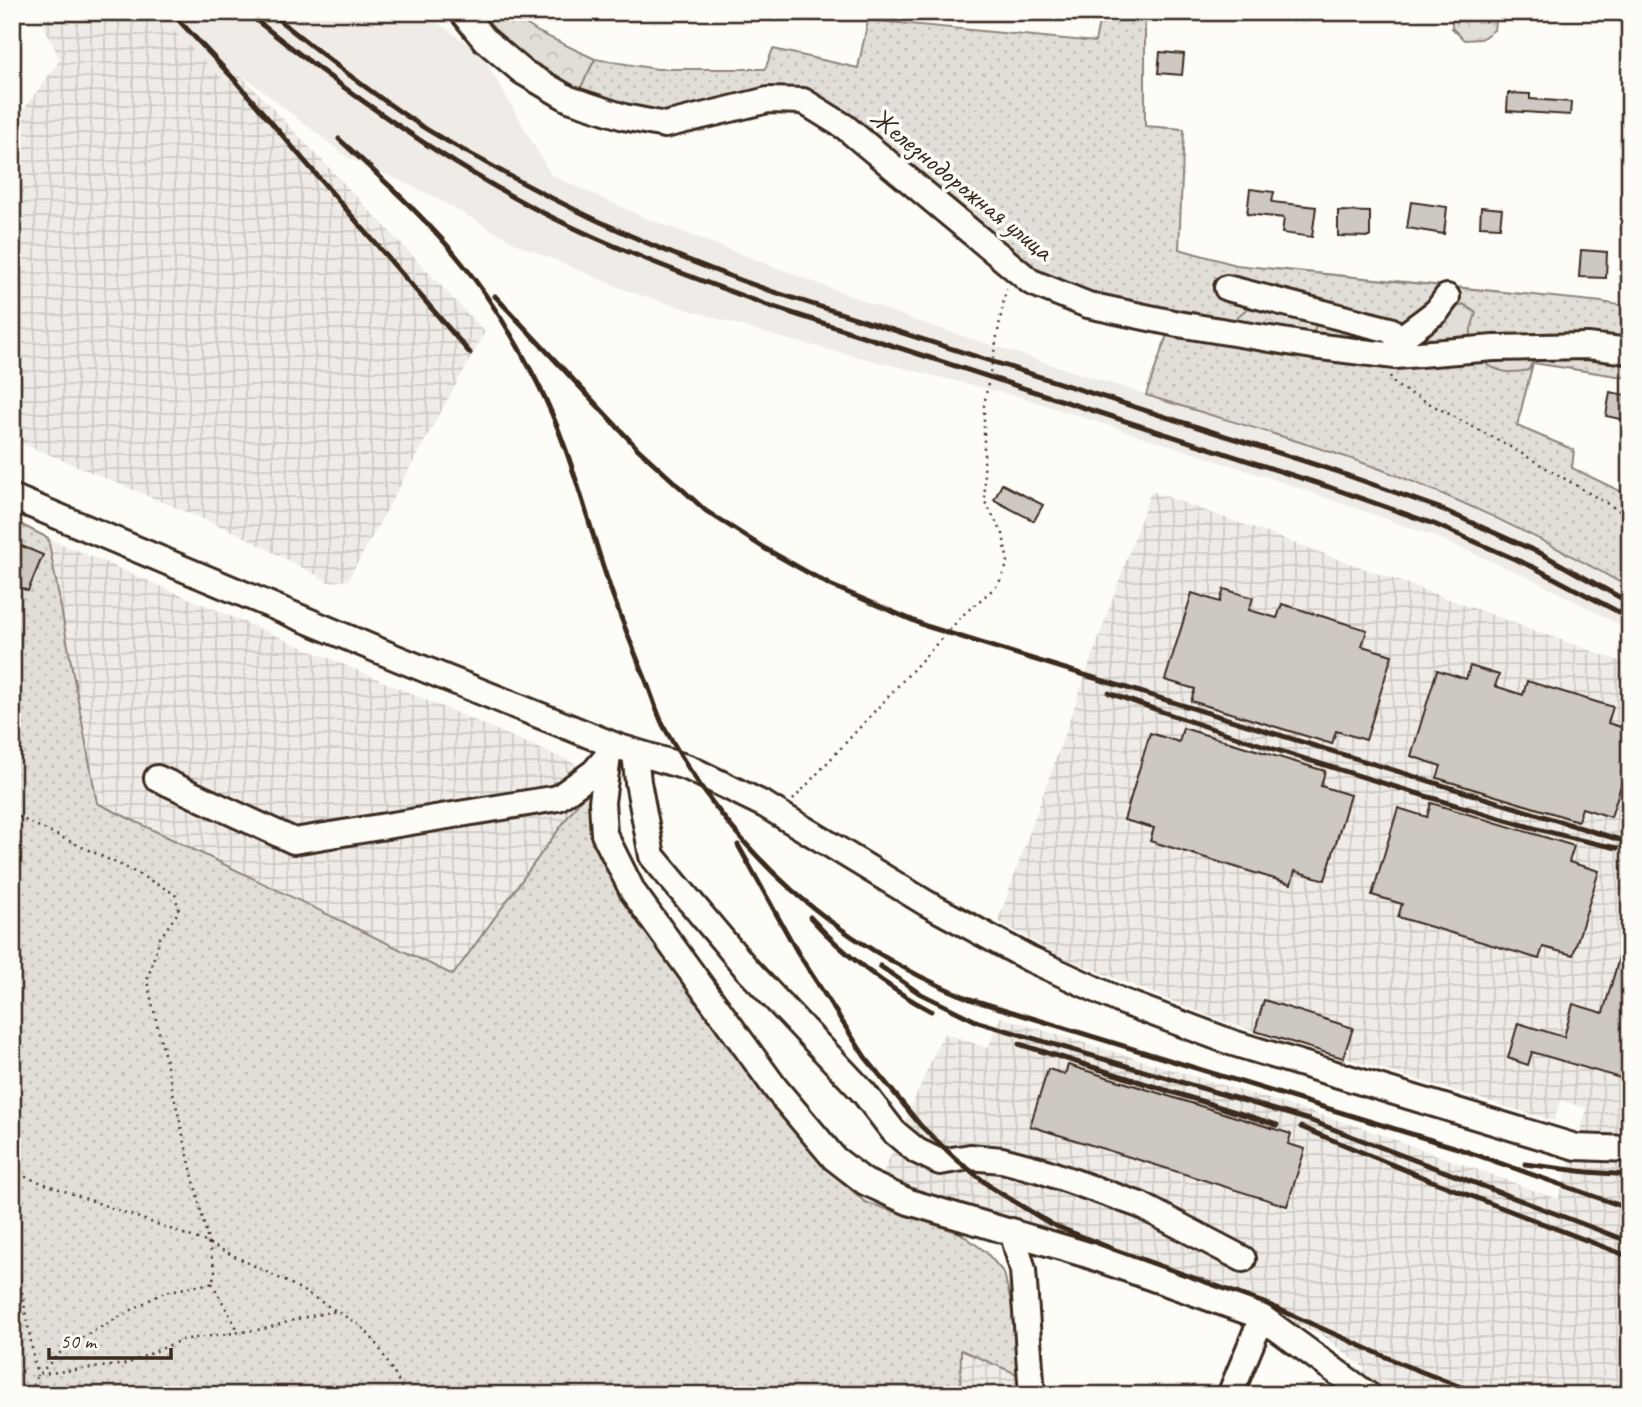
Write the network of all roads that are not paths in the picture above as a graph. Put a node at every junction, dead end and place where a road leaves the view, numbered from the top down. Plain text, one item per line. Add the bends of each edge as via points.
1 (462, 12) edge
2 (1227, 288) dead end
3 (1447, 297) dead end
4 (1397, 348) junction
5 (1630, 351) edge
6 (12, 497) edge
7 (620, 752) junction
8 (157, 778) dead end
9 (1630, 1149) edge
10 (1012, 1231) junction
11 (1243, 1259) dead end
12 (1260, 1316) junction
13 (1032, 1395) edge
14 (1230, 1395) edge
15 (1368, 1395) edge

1 - 4 street, Железнодорожная улица via 484,39 523,72 569,99 624,117 665,125 768,100 803,101 845,127 1031,282 1088,305 1314,346
2 - 4 street via 1390,330
3 - 4 street
4 - 5 street, Железнодорожная улица via 1587,346
6 - 7 street
7 - 8 street via 558,798 294,841
7 - 9 street via 689,768 780,814 926,903 1121,1001 1233,1043 1576,1147
7 - 10 street via 602,802 604,834 634,892 768,1078 834,1158 865,1182 909,1202
7 - 11 street via 638,782 652,856 747,969 864,1093 894,1132 917,1151 940,1162 970,1157 1040,1170 1140,1205
10 - 12 street
10 - 13 street via 1023,1270
12 - 14 street
12 - 15 street

